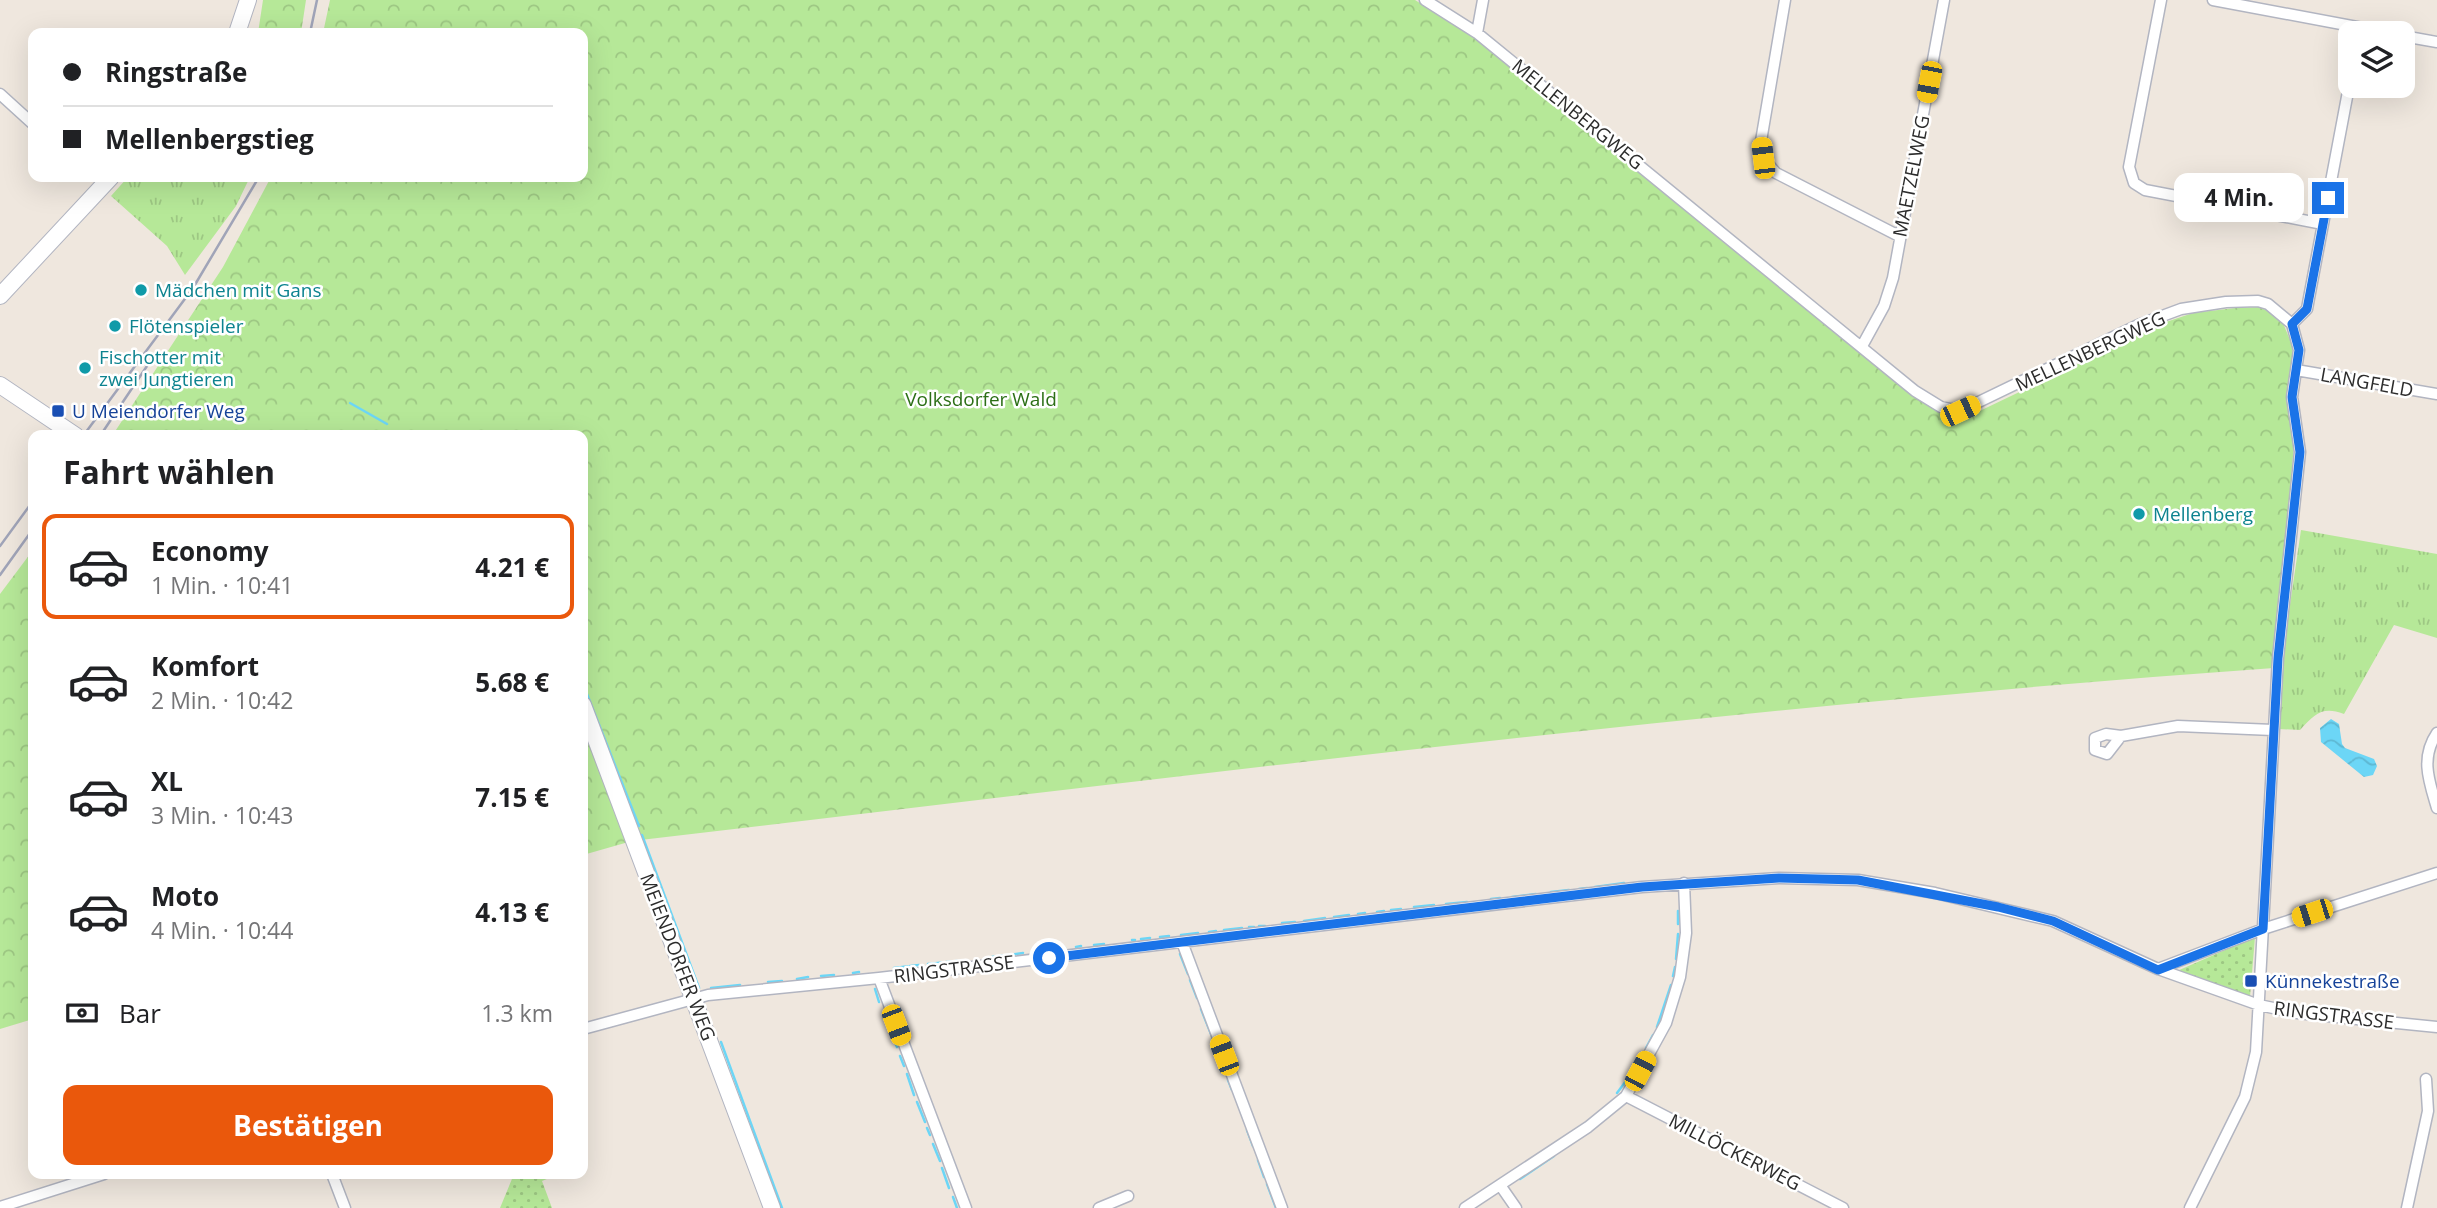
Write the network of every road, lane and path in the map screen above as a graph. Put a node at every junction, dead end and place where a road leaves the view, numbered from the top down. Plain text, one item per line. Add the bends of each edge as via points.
1 (248, 0) edge
2 (1425, 0) edge
3 (1483, 0) edge
4 (1785, 0) edge
5 (1944, 0) edge
6 (2161, 0) edge
7 (2213, 0) edge
8 (2338, 27) edge
9 (239, 28) edge
10 (1477, 33) junction
11 (2415, 38) edge
12 (2437, 42) edge
13 (0, 94) edge
14 (2347, 98) edge
15 (28, 119) edge
16 (100, 182) edge
17 (2323, 224) junction
18 (1899, 236) junction
19 (0, 296) edge
20 (2292, 324) junction
21 (1862, 345) junction
22 (2297, 370) junction
23 (0, 385) edge
24 (2437, 394) edge
25 (67, 430) edge
26 (588, 718) edge
27 (2273, 730) junction
28 (2437, 733) edge
29 (2121, 736) dead end
30 (2437, 808) edge
31 (2437, 873) edge
32 (1684, 883) junction
33 (2263, 929) junction
34 (1182, 942) junction
35 (2158, 970) junction
36 (879, 978) junction
37 (694, 997) junction
38 (2259, 1005) junction
39 (2437, 1027) edge
40 (588, 1028) edge
41 (2426, 1079) dead end
42 (1626, 1096) junction
43 (88, 1179) edge
44 (334, 1179) edge
45 (1500, 1185) junction
46 (1128, 1196) dead end
47 (0, 1207) edge
48 (345, 1208) edge
49 (772, 1208) edge
50 (965, 1208) edge
51 (1099, 1208) edge
52 (1282, 1208) edge
53 (1465, 1208) edge
54 (1516, 1208) edge
55 (1843, 1208) edge
56 (2190, 1208) edge
57 (2407, 1208) edge

1 - 9 street
2 - 10 street, MELLENBERGWEG
3 - 10 street
4 - 18 street via 1761,142 1763,158 1776,173
5 - 18 street, MAETZELWEG
6 - 17 street via 2129,167 2134,183 2145,190
7 - 8 street
10 - 21 street, MELLENBERGWEG
11 - 12 street
13 - 15 street
14 - 17 street
16 - 19 street
17 - 20 street via 2307,309
18 - 21 street, MAETZELWEG via 1884,306
20 - 21 street, MELLENBERGWEG via 2258,301 2181,309 1960,411 1941,407 1915,391
20 - 22 street via 2299,350
22 - 24 street, LANGFELD
22 - 27 street via 2292,397 2300,452
23 - 25 street
26 - 37 street, MEIENDORFER WEG
27 - 29 street via 2178,726
27 - 33 street
28 - 30 street via 2427,757 2427,775
31 - 33 street
32 - 34 street, RINGSTRASSE
32 - 35 street, RINGSTRASSE via 1858,880 1935,892 2053,921
32 - 42 street via 1686,933 1680,977 1666,1023
33 - 35 street
33 - 38 street
34 - 36 street, RINGSTRASSE
34 - 52 street
35 - 38 street, RINGSTRASSE
36 - 37 street, RINGSTRASSE
36 - 50 street
37 - 40 street, RINGSTRASSE
37 - 49 street, MEIENDORFER WEG
38 - 39 street, RINGSTRASSE
38 - 56 street via 2256,1052 2245,1097
41 - 57 street via 2428,1111
42 - 45 street
42 - 55 street, MILLÖCKERWEG
43 - 47 street
44 - 48 street
45 - 53 street
45 - 54 street
46 - 51 street

